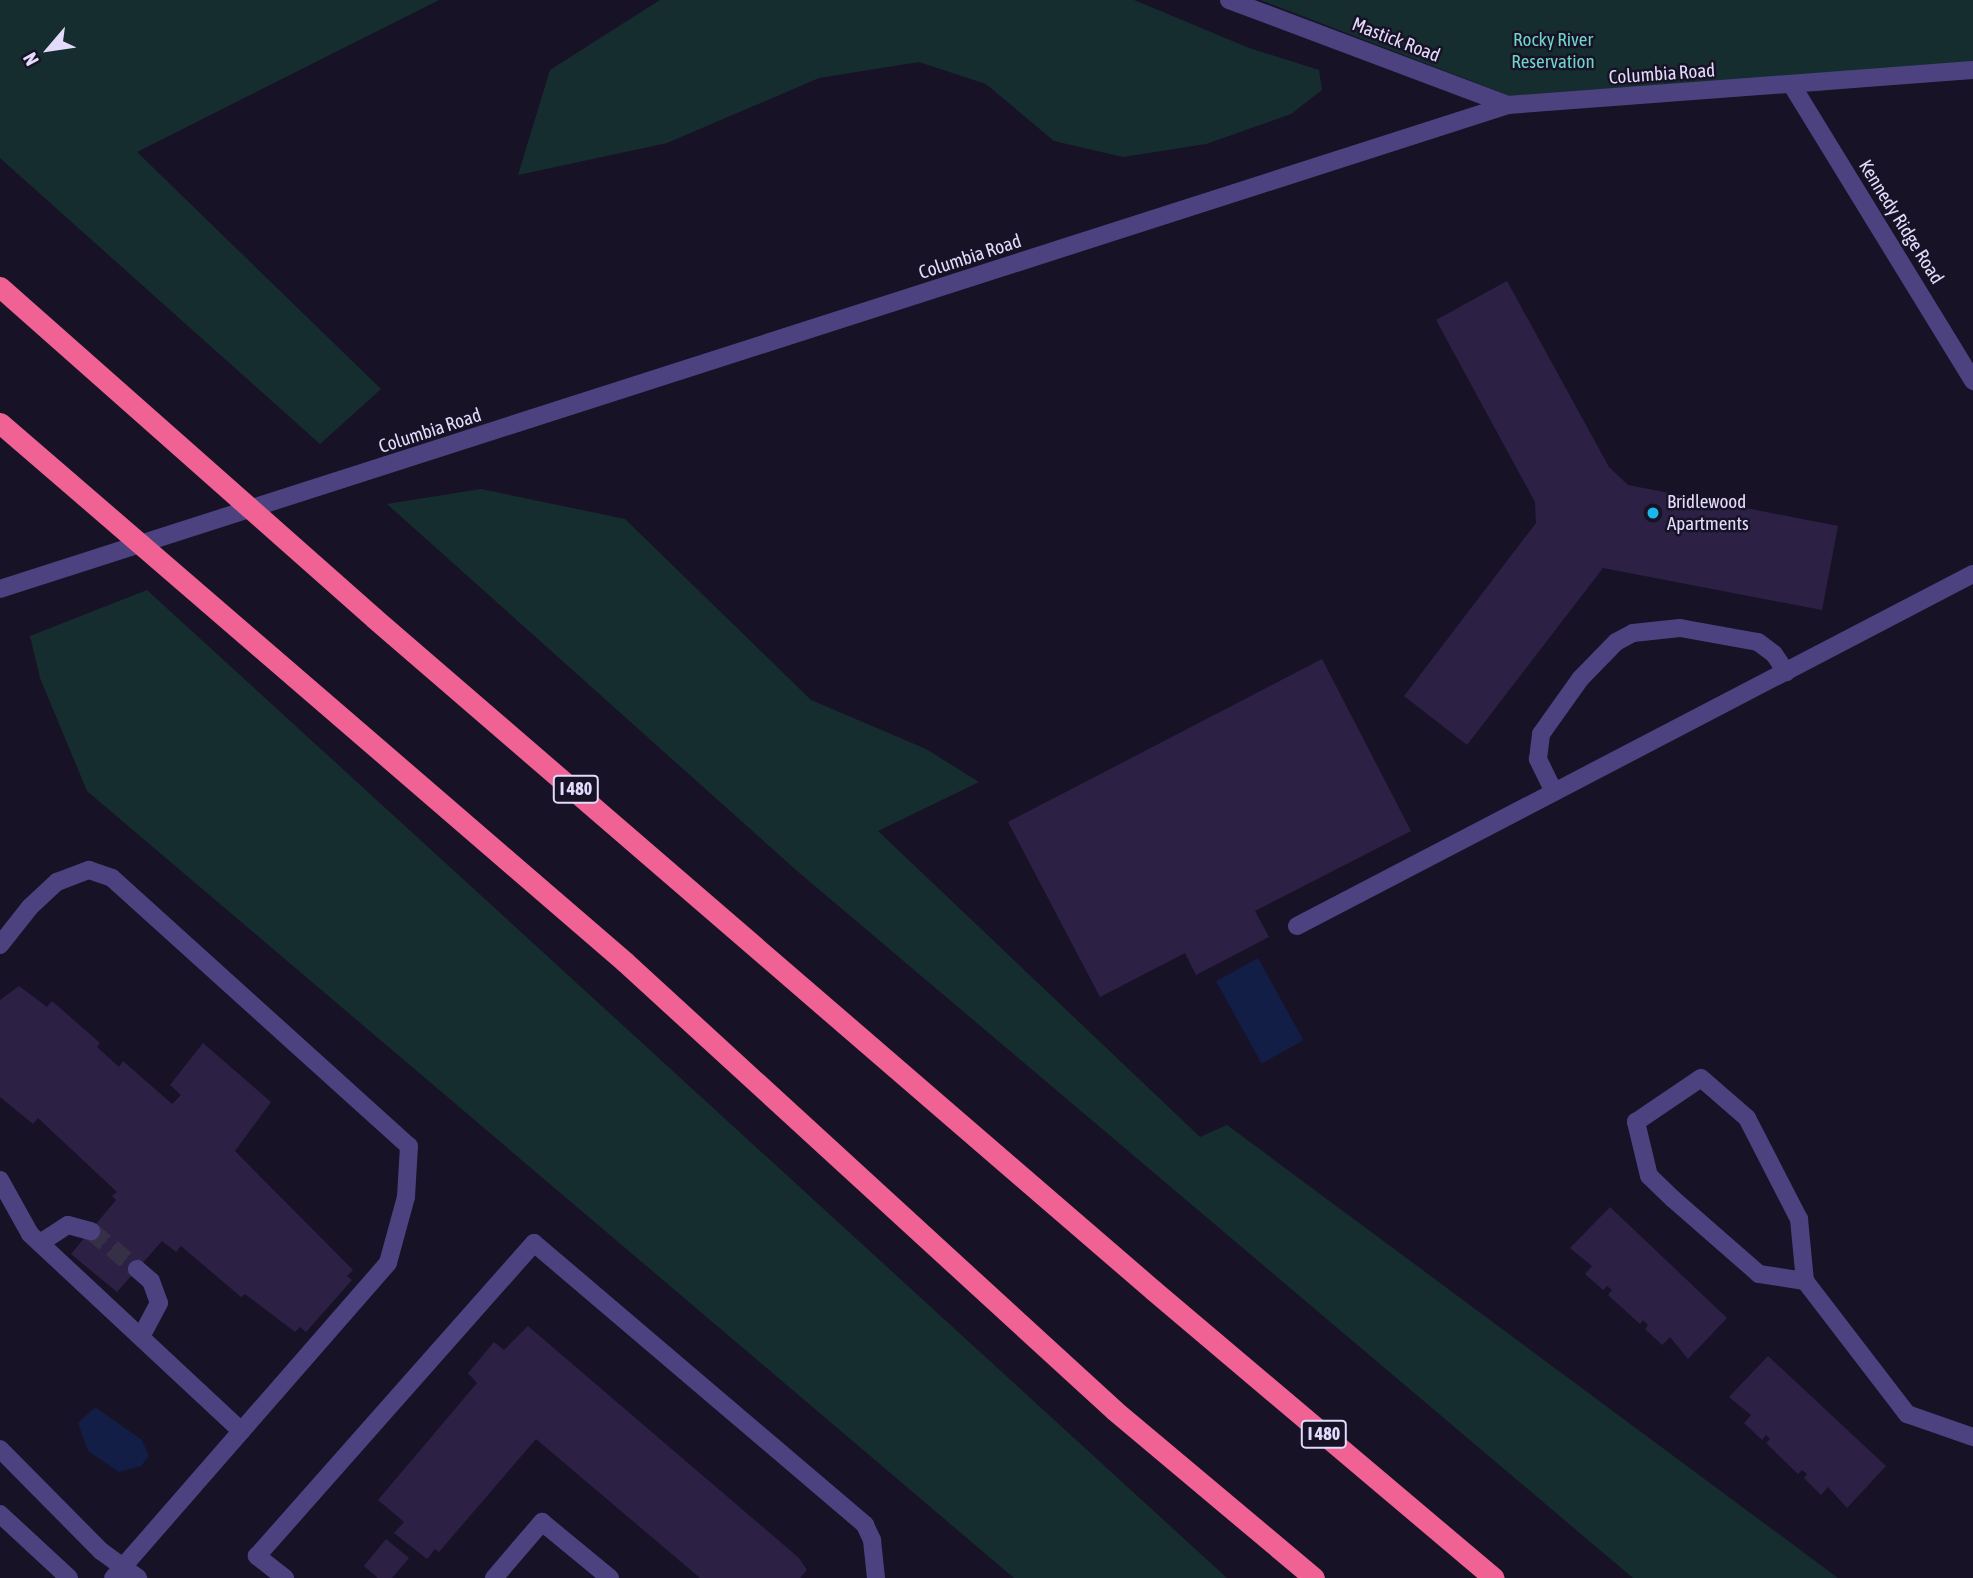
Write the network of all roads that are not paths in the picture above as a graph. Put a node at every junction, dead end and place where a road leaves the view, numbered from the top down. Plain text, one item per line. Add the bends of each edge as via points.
1 (1229, 0) edge
2 (1973, 70) edge
3 (1793, 87) junction
4 (1508, 105) junction
5 (0, 287) edge
6 (1973, 381) edge
7 (0, 423) edge
8 (1973, 574) edge
9 (0, 589) edge
10 (1786, 672) junction
11 (1555, 792) junction
12 (1297, 926) dead end
13 (0, 945) edge
14 (0, 1180) edge
15 (91, 1231) tunnel mouth
16 (40, 1243) junction
17 (138, 1269) tunnel mouth
18 (1805, 1281) junction
19 (141, 1337) junction
20 (241, 1431) junction
21 (1973, 1437) edge
22 (0, 1450) edge
23 (0, 1514) edge
24 (118, 1572) edge
25 (69, 1578) edge
26 (138, 1578) edge
27 (285, 1578) edge
28 (494, 1578) edge
29 (610, 1578) edge
30 (876, 1578) edge
31 (1314, 1578) edge
32 (1494, 1578) edge

1 - 4 street, Mastick Road
2 - 3 street, Columbia Road
3 - 4 street, Columbia Road
3 - 6 street, Kennedy Ridge Road
4 - 9 street, Columbia Road
5 - 32 highway, I 480 via 374,618
7 - 31 highway via 625,962 1114,1410
8 - 10 street
10 - 11 street
10 - 11 street via 1774,654 1758,642 1680,628 1633,633 1616,642 1581,678 1541,734 1538,759
11 - 12 street
13 - 20 street via 30,907 58,883 89,870 112,877 409,1146 406,1197 388,1263
14 - 16 street
15 - 16 street via 68,1225
16 - 19 street
17 - 19 street via 151,1281 159,1303
18 - 18 street via 1799,1219 1747,1118 1701,1079 1636,1122 1649,1176 1673,1199 1759,1274
18 - 21 street via 1907,1414
19 - 20 street
20 - 24 street
22 - 24 street
23 - 25 street
24 - 26 street
27 - 30 street via 257,1556 534,1243 865,1525 872,1540
28 - 29 street via 542,1522

